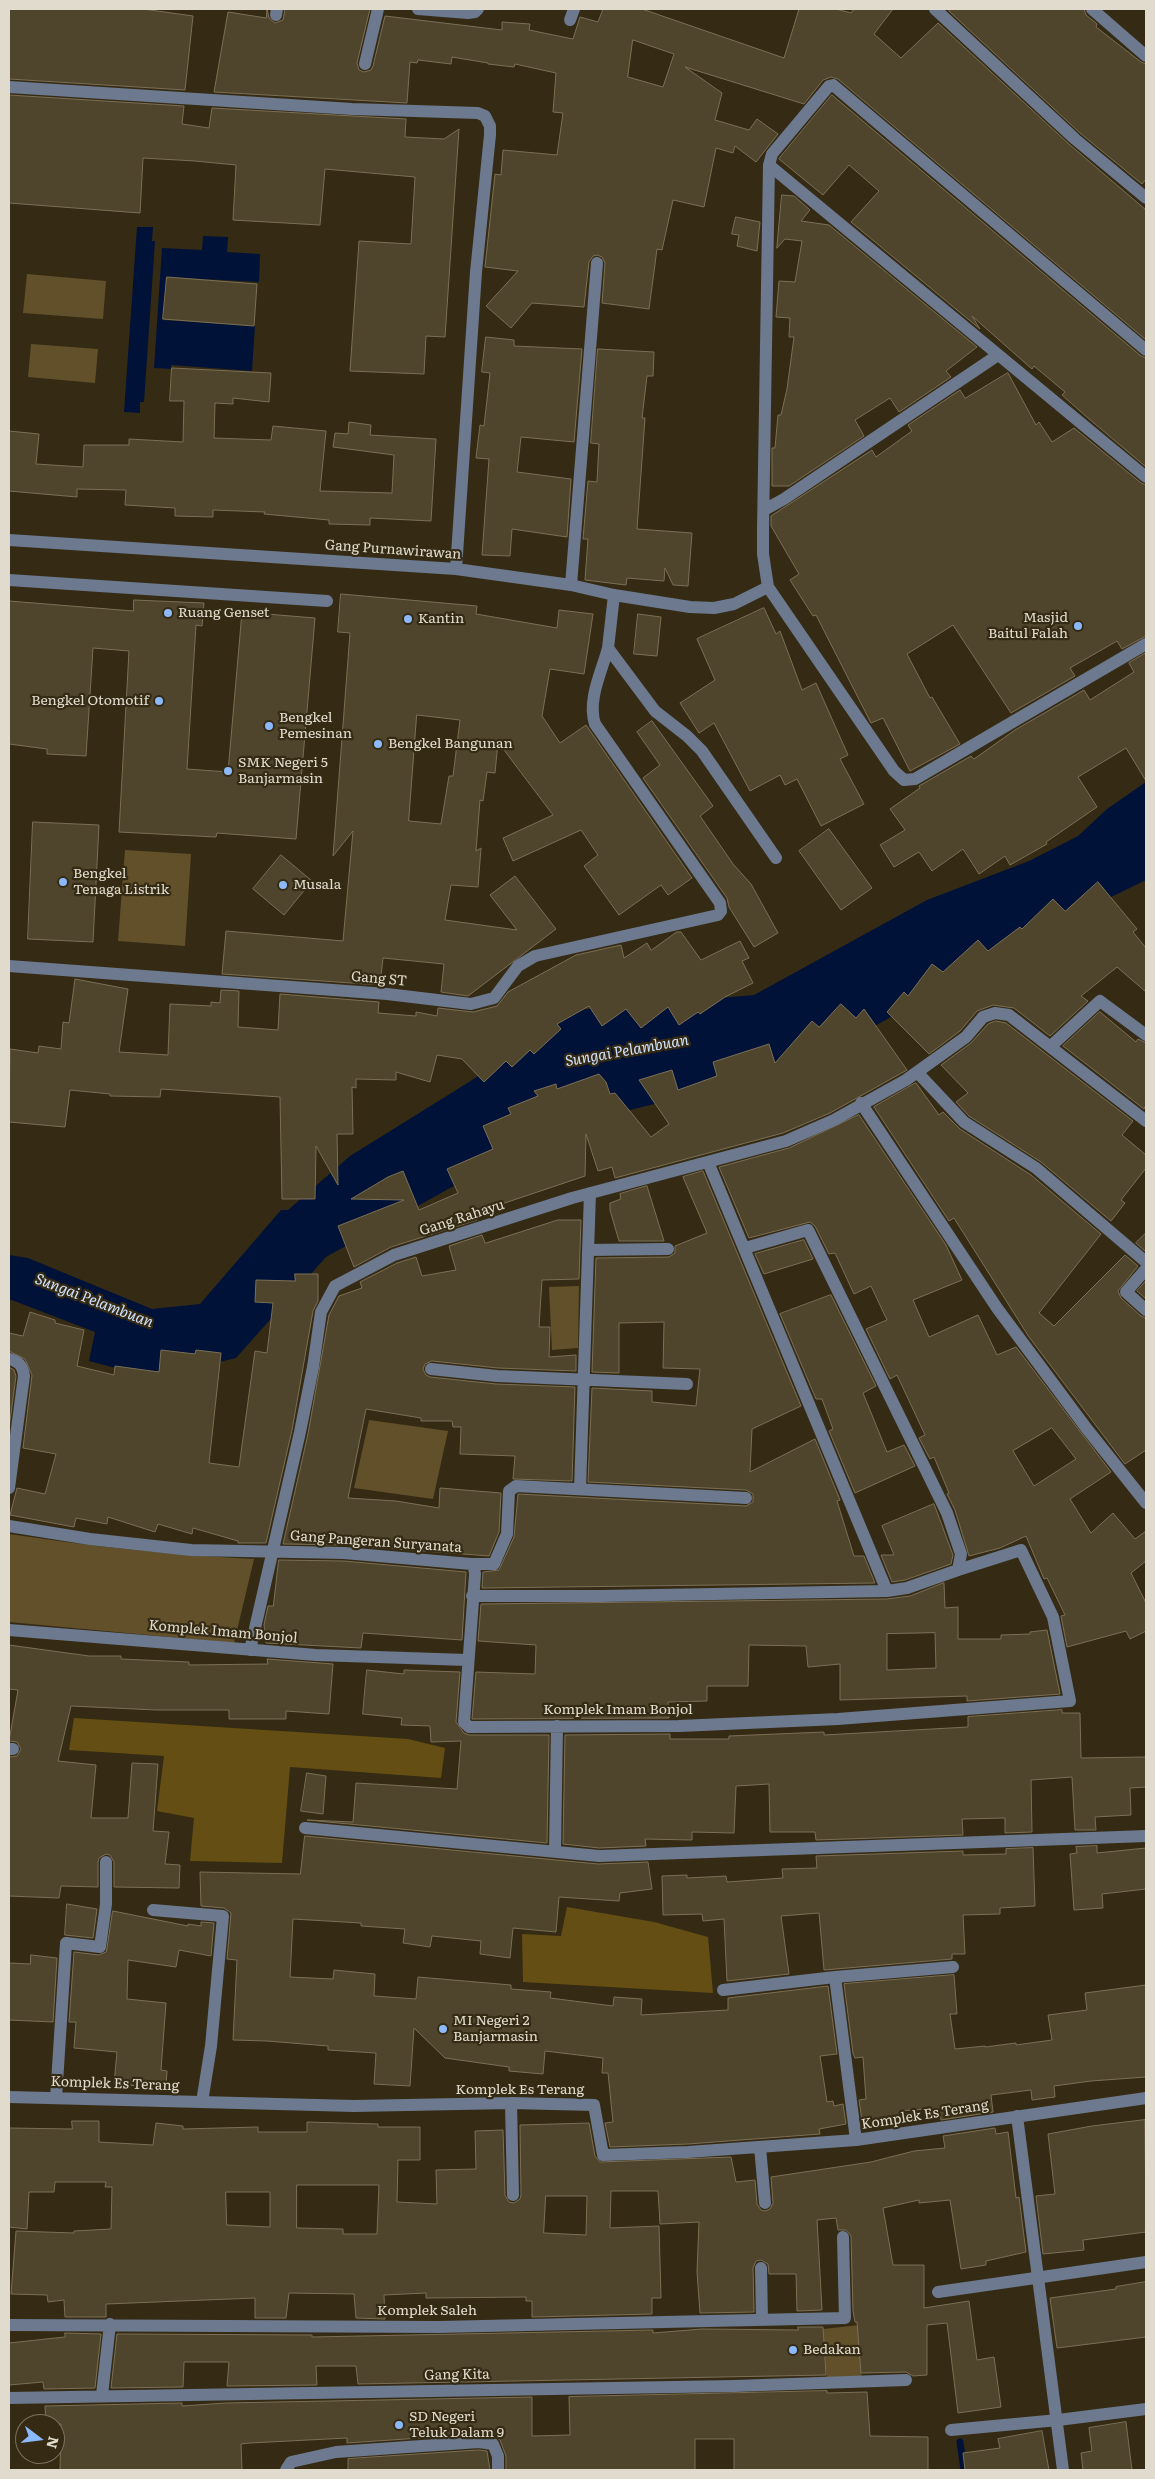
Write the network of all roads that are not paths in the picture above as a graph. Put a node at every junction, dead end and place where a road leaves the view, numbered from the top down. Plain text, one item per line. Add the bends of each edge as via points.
1 (378, 9) edge
2 (418, 9) edge
3 (478, 9) edge
4 (935, 9) edge
5 (1092, 9) edge
6 (1146, 56) edge
7 (365, 64) dead end
8 (9, 87) edge
9 (769, 165) junction
10 (1146, 198) edge
11 (597, 263) dead end
12 (1146, 350) edge
13 (998, 355) junction
14 (1146, 477) edge
15 (764, 510) junction
16 (9, 540) edge
17 (456, 569) junction
18 (9, 580) edge
19 (571, 585) junction
20 (768, 587) junction
21 (614, 595) junction
22 (327, 601) dead end
23 (1146, 644) edge
24 (608, 648) junction
25 (776, 858) dead end
26 (9, 966) edge
27 (1146, 1034) edge
28 (1051, 1046) junction
29 (917, 1072) junction
30 (861, 1103) junction
31 (1146, 1121) edge
32 (708, 1162) junction
33 (590, 1193) junction
34 (745, 1248) junction
35 (668, 1249) dead end
36 (588, 1250) junction
37 (1146, 1262) edge
38 (1146, 1269) edge
39 (1146, 1310) edge
40 (9, 1359) edge
41 (431, 1369) dead end
42 (585, 1380) junction
43 (687, 1384) dead end
44 (9, 1488) edge
45 (580, 1489) junction
46 (746, 1498) dead end
47 (1146, 1503) edge
48 (9, 1526) edge
49 (272, 1550) junction
50 (470, 1564) junction
51 (958, 1570) junction
52 (887, 1591) junction
53 (472, 1596) junction
54 (9, 1630) edge
55 (250, 1650) junction
56 (467, 1660) junction
57 (557, 1726) junction
58 (305, 1828) dead end
59 (1146, 1836) edge
60 (554, 1851) junction
61 (106, 1862) dead end
62 (154, 1910) dead end
63 (953, 1967) dead end
64 (835, 1977) junction
65 (723, 1990) dead end
66 (9, 2097) edge
67 (56, 2098) junction
68 (1146, 2098) edge
69 (202, 2102) junction
70 (511, 2103) junction
71 (1017, 2116) junction
72 (856, 2140) junction
73 (760, 2147) junction
74 (513, 2195) dead end
75 (765, 2203) dead end
76 (843, 2238) dead end
77 (1146, 2262) edge
78 (761, 2268) dead end
79 (1037, 2278) junction
80 (938, 2292) dead end
81 (762, 2320) junction
82 (110, 2324) junction
83 (9, 2326) edge
84 (906, 2380) dead end
85 (102, 2395) junction
86 (9, 2398) edge
87 (1146, 2409) edge
88 (1058, 2420) junction
89 (951, 2430) dead end
90 (286, 2470) edge
91 (498, 2470) edge
92 (1063, 2470) edge

1 - 7 street
2 - 3 street via 468,14
4 - 10 street via 1075,139
5 - 6 street
8 - 17 street via 352,109 478,113 488,120 490,135 476,272
9 - 12 street via 776,146 829,86 834,85
9 - 13 street
9 - 15 street
11 - 19 street
13 - 14 street
13 - 15 street
15 - 20 street via 763,554
16 - 17 street, Gang Purnawirawan
17 - 19 street, Gang Purnawirawan
18 - 22 street
19 - 21 street, Gang Purnawirawan
20 - 21 street, Gang Purnawirawan via 743,600 714,608
20 - 23 street via 894,771 910,781
21 - 24 street
24 - 25 street via 655,711 702,751
24 - 26 street, Gang ST via 592,704 595,724 720,902 718,915 535,956 512,973 494,998 471,1004 387,994
27 - 28 street via 1100,1001
28 - 29 street, Gang Rahayu via 1009,1015 995,1013 983,1017 966,1037
28 - 31 street, Gang Rahayu
29 - 30 street, Gang Rahayu
29 - 37 street via 964,1122 1036,1168
30 - 32 street, Gang Rahayu via 834,1120 786,1141
30 - 47 street via 997,1308
32 - 33 street, Gang Rahayu
32 - 34 street
33 - 36 street
33 - 49 street, Gang Rahayu via 394,1255 335,1286 321,1312 314,1367
34 - 51 street via 808,1230 948,1513 961,1554
34 - 52 street
35 - 36 street
36 - 42 street
38 - 39 street via 1126,1292
40 - 44 street via 23,1367 24,1376
41 - 42 street
42 - 43 street
42 - 45 street
45 - 46 street
45 - 50 street via 511,1488 507,1497 507,1534 494,1564
48 - 49 street, Gang Pangeran Suryanata via 191,1550
49 - 50 street, Gang Pangeran Suryanata
49 - 55 street, Gang Pangeran Suryanata
50 - 53 street, Gang Pangeran Suryanata via 475,1574
51 - 52 street via 907,1588
51 - 57 street, Komplek Imam Bonjol via 1021,1550 1053,1617 1070,1701 828,1719 680,1726
52 - 53 street
53 - 56 street, Gang Pangeran Suryanata
54 - 55 street, Komplek Imam Bonjol
55 - 56 street, Komplek Imam Bonjol
56 - 57 street, Komplek Imam Bonjol via 466,1726
57 - 60 street
58 - 60 street
59 - 60 street via 623,1856
61 - 67 street via 106,1904 100,1947 66,1943
62 - 69 street via 223,1916 211,2046
63 - 64 street
64 - 65 street
64 - 72 street
66 - 67 street, Komplek Es Terang
67 - 69 street, Komplek Es Terang
68 - 71 street, Komplek Es Terang
69 - 70 street, Komplek Es Terang via 354,2106
70 - 73 street, Komplek Es Terang via 594,2105 603,2155
70 - 74 street
71 - 72 street, Komplek Es Terang
71 - 79 street
72 - 73 street, Komplek Es Terang
73 - 75 street
76 - 81 street, Komplek Saleh via 846,2318
77 - 79 street
78 - 81 street
79 - 80 street
79 - 88 street
81 - 82 street, Komplek Saleh via 438,2327
82 - 83 street, Komplek Saleh
82 - 85 street
84 - 85 street, Gang Kita via 744,2386
85 - 86 street, Gang Kita
87 - 88 street
88 - 89 street
88 - 92 street
90 - 91 street via 291,2462 336,2452 479,2442 493,2444 498,2456

